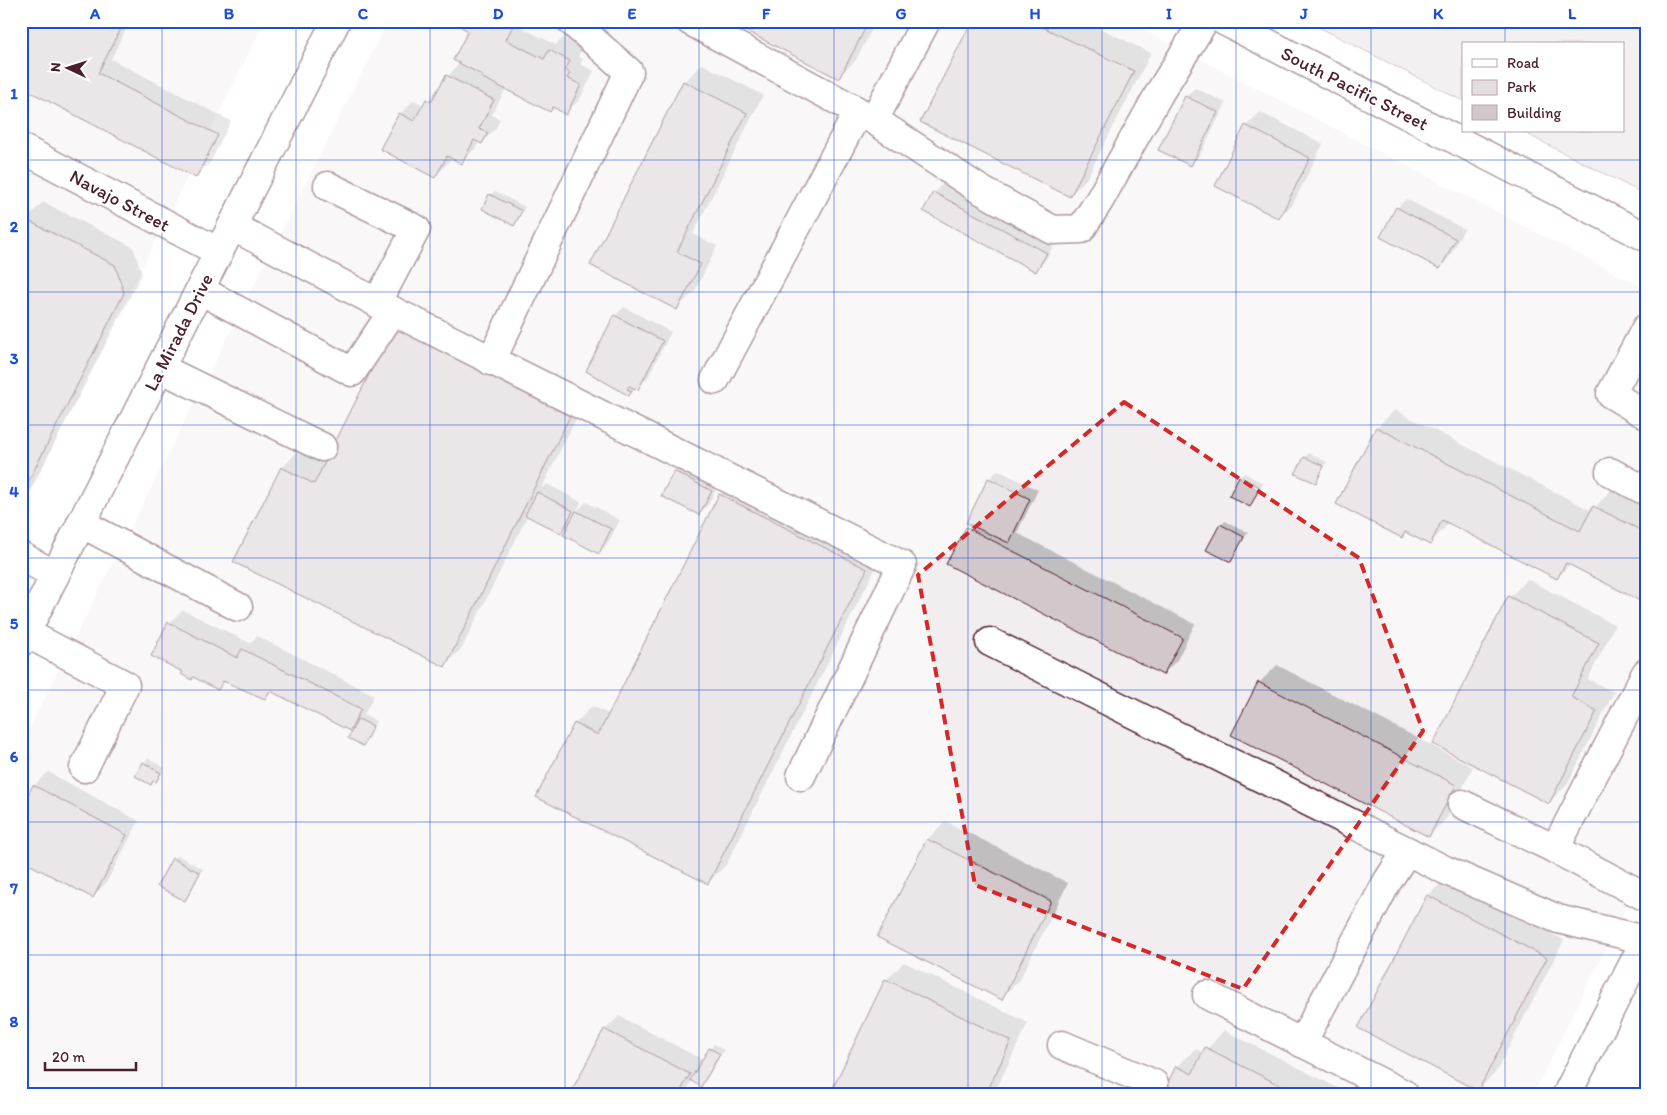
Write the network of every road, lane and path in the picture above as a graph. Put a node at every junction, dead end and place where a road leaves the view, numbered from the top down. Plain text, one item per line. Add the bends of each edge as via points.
1 (336, 21) edge
2 (571, 21) edge
3 (690, 21) edge
4 (926, 21) edge
5 (1204, 21) edge
6 (1224, 21) edge
7 (866, 116) junction
8 (23, 154) edge
9 (328, 186) dead end
10 (232, 226) junction
11 (1646, 237) edge
12 (219, 252) junction
13 (200, 290) junction
14 (385, 307) junction
15 (1646, 328) edge
16 (491, 360) junction
17 (160, 368) junction
18 (715, 380) dead end
19 (1646, 415) edge
20 (322, 447) dead end
21 (1610, 472) dead end
22 (1646, 491) edge
23 (82, 524) junction
24 (21, 556) edge
25 (55, 575) junction
26 (238, 607) dead end
27 (24, 638) edge
28 (990, 642) dead end
29 (1646, 673) edge
30 (84, 768) dead end
31 (801, 776) dead end
32 (1462, 804) dead end
33 (1555, 849) junction
34 (1407, 851) junction
35 (1646, 897) edge
36 (1646, 940) edge
37 (1207, 995) dead end
38 (1302, 1043) junction
39 (1062, 1046) dead end
40 (1150, 1094) edge
41 (1404, 1094) edge
42 (1567, 1094) edge

1 - 10 street, La Mirada Drive
2 - 16 street via 629,72
3 - 7 street
4 - 7 street
5 - 7 street via 1081,229 1053,230 979,189
6 - 11 street, South Pacific Street
7 - 18 street
8 - 12 street, Navajo Street
9 - 14 street via 416,230
10 - 12 street, La Mirada Drive
10 - 14 street
12 - 13 street, La Mirada Drive
13 - 14 street via 352,372
13 - 17 street, La Mirada Drive
14 - 16 street
15 - 19 street via 1611,394
16 - 31 street via 902,566
17 - 20 street
17 - 23 street, La Mirada Drive
21 - 22 street
23 - 25 street, La Mirada Drive
23 - 26 street
24 - 25 street
25 - 27 street, La Mirada Drive
27 - 30 street via 126,685
28 - 34 street
29 - 33 street
32 - 33 street
33 - 35 street
34 - 36 street via 1558,919
34 - 38 street via 1387,882
36 - 42 street
37 - 38 street
38 - 41 street
39 - 40 street via 1154,1084

